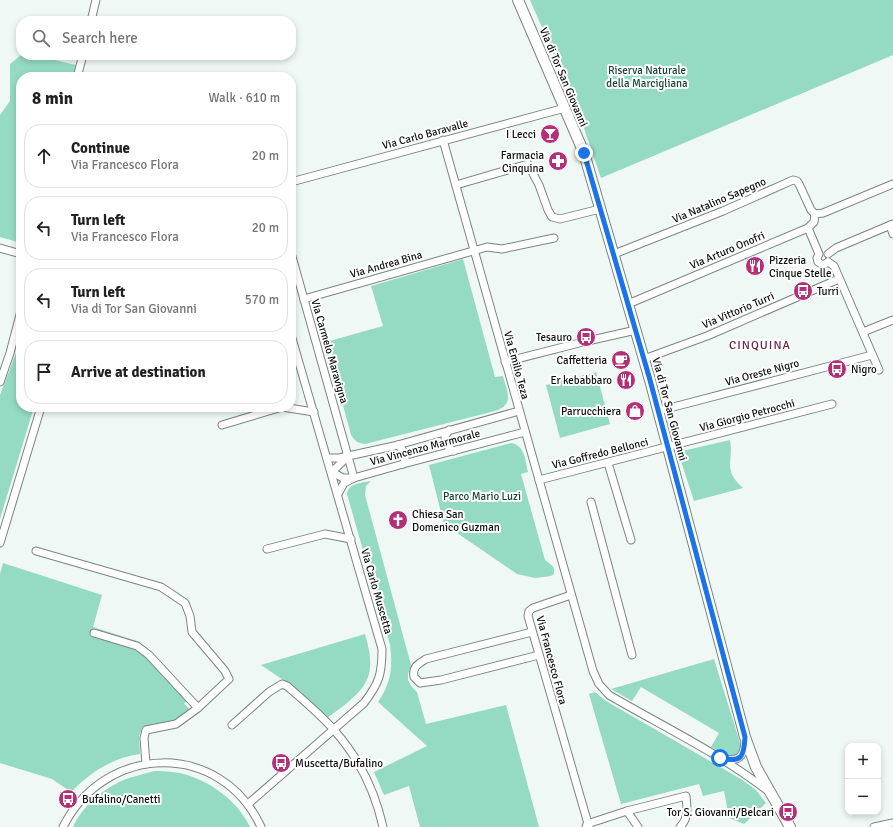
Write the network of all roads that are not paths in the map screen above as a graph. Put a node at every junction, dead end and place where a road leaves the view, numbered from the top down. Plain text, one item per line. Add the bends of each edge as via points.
1 (96, 0) edge
2 (518, 0) edge
3 (92, 16) edge
4 (82, 60) edge
5 (78, 72) edge
6 (565, 108) junction
7 (443, 140) junction
8 (296, 181) edge
9 (893, 184) edge
10 (456, 185) junction
11 (600, 209) junction
12 (815, 214) junction
13 (891, 224) edge
14 (808, 228) junction
15 (893, 234) edge
16 (554, 238) dead end
17 (0, 248) edge
18 (474, 251) junction
19 (16, 253) edge
20 (614, 254) junction
21 (819, 254) junction
22 (828, 254) junction
23 (828, 262) junction
24 (296, 271) edge
25 (839, 279) junction
26 (304, 299) junction
27 (628, 304) junction
28 (893, 320) edge
29 (16, 330) edge
30 (636, 330) junction
31 (863, 332) junction
32 (296, 352) edge
33 (872, 355) junction
34 (644, 359) junction
35 (505, 362) junction
36 (879, 370) dead end
37 (0, 382) edge
38 (832, 404) dead end
39 (296, 409) edge
40 (519, 411) junction
41 (658, 411) junction
42 (39, 412) edge
43 (265, 412) edge
44 (314, 412) junction
45 (222, 425) dead end
46 (449, 430) junction
47 (525, 432) junction
48 (398, 445) junction
49 (668, 447) junction
50 (454, 451) junction
51 (348, 456) junction
52 (328, 458) junction
53 (608, 462) junction
54 (403, 464) junction
55 (332, 472) junction
56 (354, 478) junction
57 (539, 480) junction
58 (338, 494) junction
59 (591, 502) dead end
60 (351, 539) junction
61 (631, 540) dead end
62 (0, 543) edge
63 (267, 549) dead end
64 (36, 551) dead end
65 (571, 595) junction
66 (532, 632) junction
67 (94, 633) dead end
68 (539, 655) junction
69 (632, 655) dead end
70 (198, 708) junction
71 (232, 726) dead end
72 (334, 729) junction
73 (745, 737) junction
74 (720, 758) junction
75 (146, 764) junction
76 (771, 794) junction
77 (248, 804) junction
78 (627, 811) junction
79 (893, 823) edge
80 (588, 826) edge
81 (63, 827) edge
82 (261, 827) edge
83 (383, 827) edge
84 (638, 827) edge
85 (680, 827) edge
86 (790, 827) edge
87 (874, 827) edge

1 - 3 street
2 - 6 street, Via di Tor San Giovanni
4 - 5 street
6 - 7 street, Via Carlo Baravalle
6 - 11 street, Via di Tor San Giovanni via 584,153
7 - 8 street, Via Carlo Baravalle
7 - 10 street, Via Emilio Teza
9 - 12 street via 824,213
10 - 11 street via 528,164 552,217 560,219
10 - 18 street, Via Emilio Teza
11 - 20 street, Via di Tor San Giovanni
12 - 14 street via 814,222
12 - 20 street, Via Natalino Sapegno via 800,184 793,180 716,214
13 - 15 street
13 - 22 street
14 - 21 street
14 - 27 street, Via Arturo Onofri
16 - 18 street, Via Andrea Bina via 502,249 487,247
17 - 19 street
18 - 26 street, Via Andrea Bina
18 - 35 street, Via Emilio Teza
20 - 27 street, Via di Tor San Giovanni
21 - 22 street
21 - 23 street via 819,263 823,265
22 - 23 street
23 - 25 street via 834,266
24 - 26 street, Via Carmelo Maravigna
25 - 31 street
25 - 34 street, Via Vittorio Turri via 707,336
26 - 51 street, Via Carmelo Maravigna
27 - 30 street, Via di Tor San Giovanni
28 - 31 street
29 - 37 street
30 - 34 street, Via di Tor San Giovanni
30 - 35 street
31 - 33 street
32 - 44 street, Via Carlo Muscetta
33 - 36 street
33 - 41 street, Via Oreste Nigro
34 - 41 street, Via di Tor San Giovanni
35 - 40 street, Via Emilio Teza
38 - 49 street, Via Giorgio Petrocchi
39 - 44 street
40 - 46 street, Via Vincenzo Marmorale
40 - 47 street, Via Emilio Teza
41 - 49 street, Via di Tor San Giovanni
42 - 62 street
43 - 45 street
44 - 52 street, Via Carlo Muscetta
46 - 48 street, Via Vincenzo Marmorale
46 - 50 street via 445,436 445,444
47 - 50 street, Via Vincenzo Marmorale
47 - 57 street, Via Emilio Teza
48 - 51 street, Via Vincenzo Marmorale
48 - 54 street via 405,455 406,460
49 - 53 street, Via Goffredo Bellonci
49 - 73 street, Via di Tor San Giovanni
50 - 54 street, Via Vincenzo Marmorale
51 - 52 street, Via Vincenzo Marmorale
51 - 55 street
51 - 56 street, Via Carmelo Maravigna
52 - 55 street, Via Carlo Muscetta
53 - 57 street, Via Goffredo Bellonci
53 - 61 street
54 - 56 street, Via Vincenzo Marmorale
55 - 56 street via 343,478
55 - 58 street, Via Carlo Muscetta
56 - 58 street, Via Vincenzo Marmorale via 344,484
57 - 65 street, Via Emilio Teza
58 - 60 street, Via Carlo Muscetta
59 - 69 street
60 - 63 street via 325,534
60 - 72 street, Via Carlo Muscetta via 382,649 381,676 364,703
64 - 70 street via 162,587 185,602 192,632 229,679
65 - 66 street, Via Francesco Flora via 529,611
65 - 74 street via 593,672 609,695
66 - 68 street, Via Francesco Flora
66 - 68 street via 426,659 415,665 414,677 420,683 441,680
67 - 70 street via 137,646
68 - 80 street, Via Francesco Flora
70 - 75 street via 176,724 146,730
71 - 72 street via 269,692 282,684
72 - 77 street, Via Carlo Muscetta
72 - 83 street via 362,767
73 - 74 street via 744,752 740,757 732,761
73 - 76 street, Via di Tor San Giovanni via 756,767
74 - 76 street
75 - 77 street via 159,762 198,769 226,784
75 - 81 street via 120,771 96,786 77,804
76 - 86 street, Via di Tor San Giovanni
77 - 82 street
78 - 80 street
78 - 84 street
78 - 85 street via 686,796 687,813
79 - 87 street

